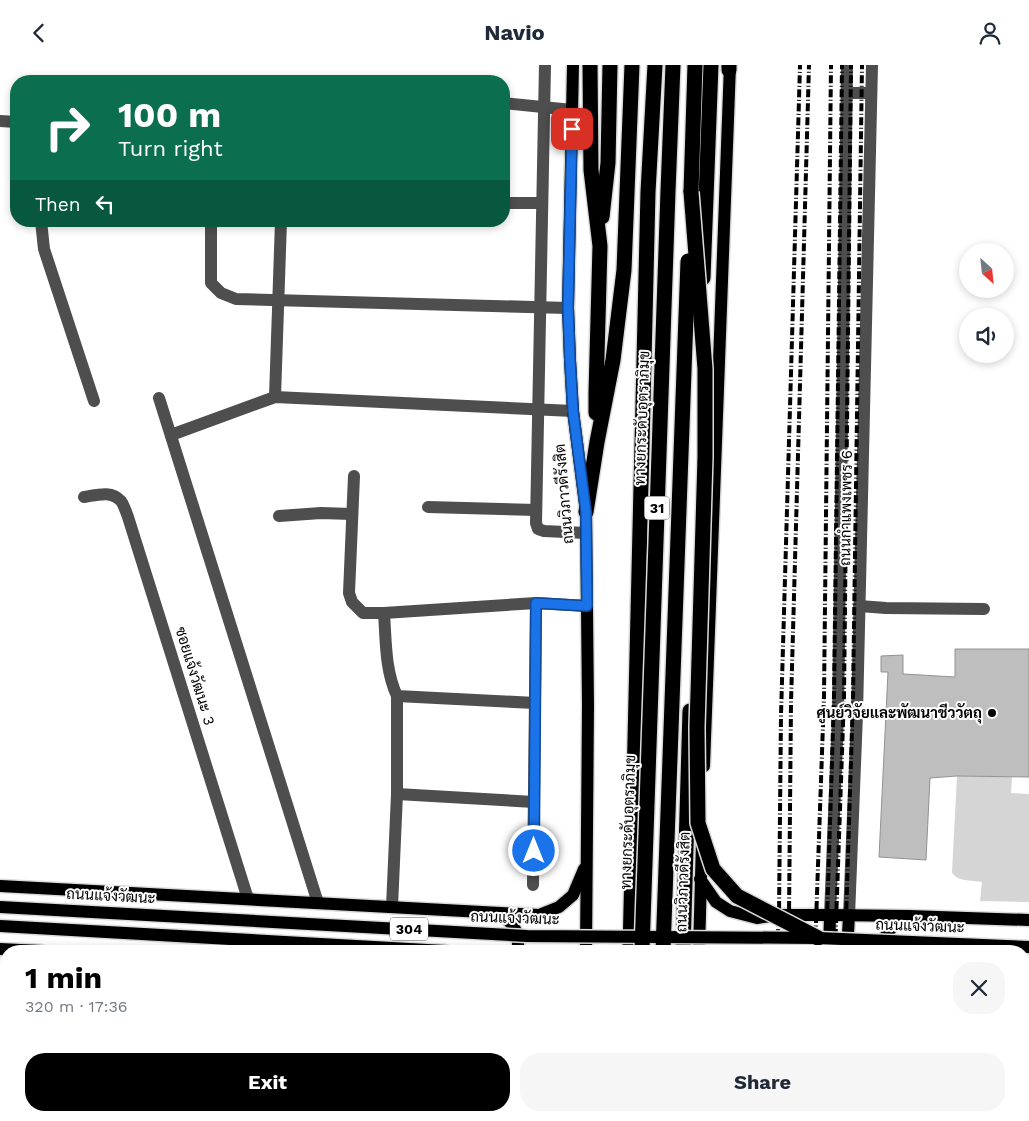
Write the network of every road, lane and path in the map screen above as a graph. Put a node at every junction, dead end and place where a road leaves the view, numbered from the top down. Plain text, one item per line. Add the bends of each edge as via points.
1 (545, 65) edge
2 (573, 65) edge
3 (590, 65) edge
4 (610, 65) edge
5 (632, 65) edge
6 (655, 65) edge
7 (673, 65) edge
8 (694, 65) edge
9 (711, 65) edge
10 (847, 65) edge
11 (872, 65) edge
12 (729, 67) edge
13 (847, 93) junction
14 (871, 93) junction
15 (510, 104) edge
16 (544, 107) junction
17 (572, 110) junction
18 (691, 192) junction
19 (510, 203) edge
20 (542, 203) junction
21 (41, 227) edge
22 (212, 227) edge
23 (281, 227) edge
24 (600, 246) junction
25 (278, 300) junction
26 (539, 307) junction
27 (568, 308) junction
28 (275, 397) junction
29 (159, 398) dead end
30 (94, 401) dead end
31 (537, 409) junction
32 (573, 411) junction
33 (171, 435) junction
34 (597, 442) junction
35 (354, 476) dead end
36 (84, 497) dead end
37 (428, 507) dead end
38 (536, 510) junction
39 (586, 512) junction
40 (352, 514) junction
41 (279, 515) dead end
42 (586, 533) junction
43 (536, 603) junction
44 (587, 606) junction
45 (860, 606) junction
46 (984, 609) dead end
47 (384, 613) junction
48 (397, 696) junction
49 (535, 703) junction
50 (397, 794) junction
51 (534, 801) junction
52 (586, 863) junction
53 (700, 879) junction
54 (533, 885) dead end
55 (0, 886) edge
56 (248, 899) junction
57 (318, 903) junction
58 (0, 907) edge
59 (392, 907) junction
60 (500, 913) junction
61 (830, 915) junction
62 (849, 915) junction
63 (909, 916) junction
64 (1029, 920) edge
65 (0, 926) edge
66 (818, 939) junction
67 (338, 945) edge
68 (518, 945) edge
69 (586, 945) edge
70 (630, 945) edge
71 (642, 945) edge
72 (663, 945) edge
73 (683, 945) edge
74 (699, 945) edge
75 (829, 945) edge
76 (848, 945) edge
77 (884, 945) edge
78 (976, 945) edge

1 - 16 street
2 - 17 main road, ถนนวิภาวดีรังสิต
3 - 24 highway via 591,170
4 - 24 highway via 608,163
5 - 34 highway via 624,270 613,360
6 - 70 highway, 31 via 648,192
7 - 71 highway, ทางยกระดับอุตราภิมุข / 31, bridge
8 - 18 highway, 31
9 - 73 highway, ถนนวิภาวดีรังสิต
10 - 13 street, ถนนกำแพงเพชร 6
11 - 14 street, ถนนกำแพงเพชร 6
12 - 53 main road, ถนนวิภาวดีรังสิต
13 - 14 street
13 - 61 street, ถนนกำแพงเพชร 6 via 838,705
14 - 45 street, ถนนกำแพงเพชร 6
15 - 16 street
16 - 17 street
16 - 20 street
17 - 27 main road, ถนนวิภาวดีรังสิต
18 - 66 highway, bridge via 705,369 698,823 713,869 737,897
18 - 72 highway, 31, bridge
19 - 20 street
20 - 26 street
21 - 30 street via 44,249
22 - 25 street via 212,283 221,293 236,299
23 - 25 street
24 - 34 highway
25 - 26 street
25 - 28 street
26 - 27 street
26 - 31 street
27 - 32 main road, ถนนวิภาวดีรังสิต
28 - 31 street
28 - 33 street
29 - 33 street
31 - 32 street
31 - 38 street
32 - 39 main road, ถนนวิภาวดีรังสิต
33 - 57 street
34 - 39 highway
35 - 40 street
36 - 56 street, ซอยแจ้งวัฒนะ 3 via 103,493 122,501
37 - 38 street
38 - 42 street via 538,529
39 - 42 main road, ถนนวิภาวดีรังสิต
40 - 41 street
40 - 47 street via 349,593 352,602 363,613
42 - 44 main road, ถนนวิภาวดีรังสิต
43 - 44 street
43 - 47 street
43 - 49 street
44 - 52 main road, ถนนวิภาวดีรังสิต
45 - 46 street
45 - 62 street, ถนนกำแพงเพชร 6
47 - 48 street via 388,670
48 - 49 street
48 - 50 street
49 - 51 street
50 - 51 street
50 - 59 street
51 - 54 street
52 - 60 main road, ถนนแจ้งวัฒนะ via 573,895 559,907 539,915
52 - 69 main road, ถนนวิภาวดีรังสิต
53 - 61 main road, ถนนแจ้งวัฒนะ via 716,902 730,911 757,918
53 - 74 main road, ถนนวิภาวดีรังสิต
55 - 56 main road, ถนนแจ้งวัฒนะ
56 - 57 main road, ถนนแจ้งวัฒนะ
57 - 59 main road, ถนนแจ้งวัฒนะ
58 - 66 main road, ถนนแจ้งวัฒนะ / 304, bridge via 526,936
59 - 60 main road, ถนนแจ้งวัฒนะ
60 - 68 main road via 513,925
61 - 62 main road, ถนนแจ้งวัฒนะ
61 - 75 main road, ถนนกำแพงเพชร 6
62 - 63 main road, ถนนแจ้งวัฒนะ
62 - 76 main road, ถนนกำแพงเพชร 6
63 - 64 main road, ถนนแจ้งวัฒนะ
63 - 77 main road via 887,932
65 - 67 main road, 304
66 - 78 main road, ถนนแจ้งวัฒนะ / 304, bridge

